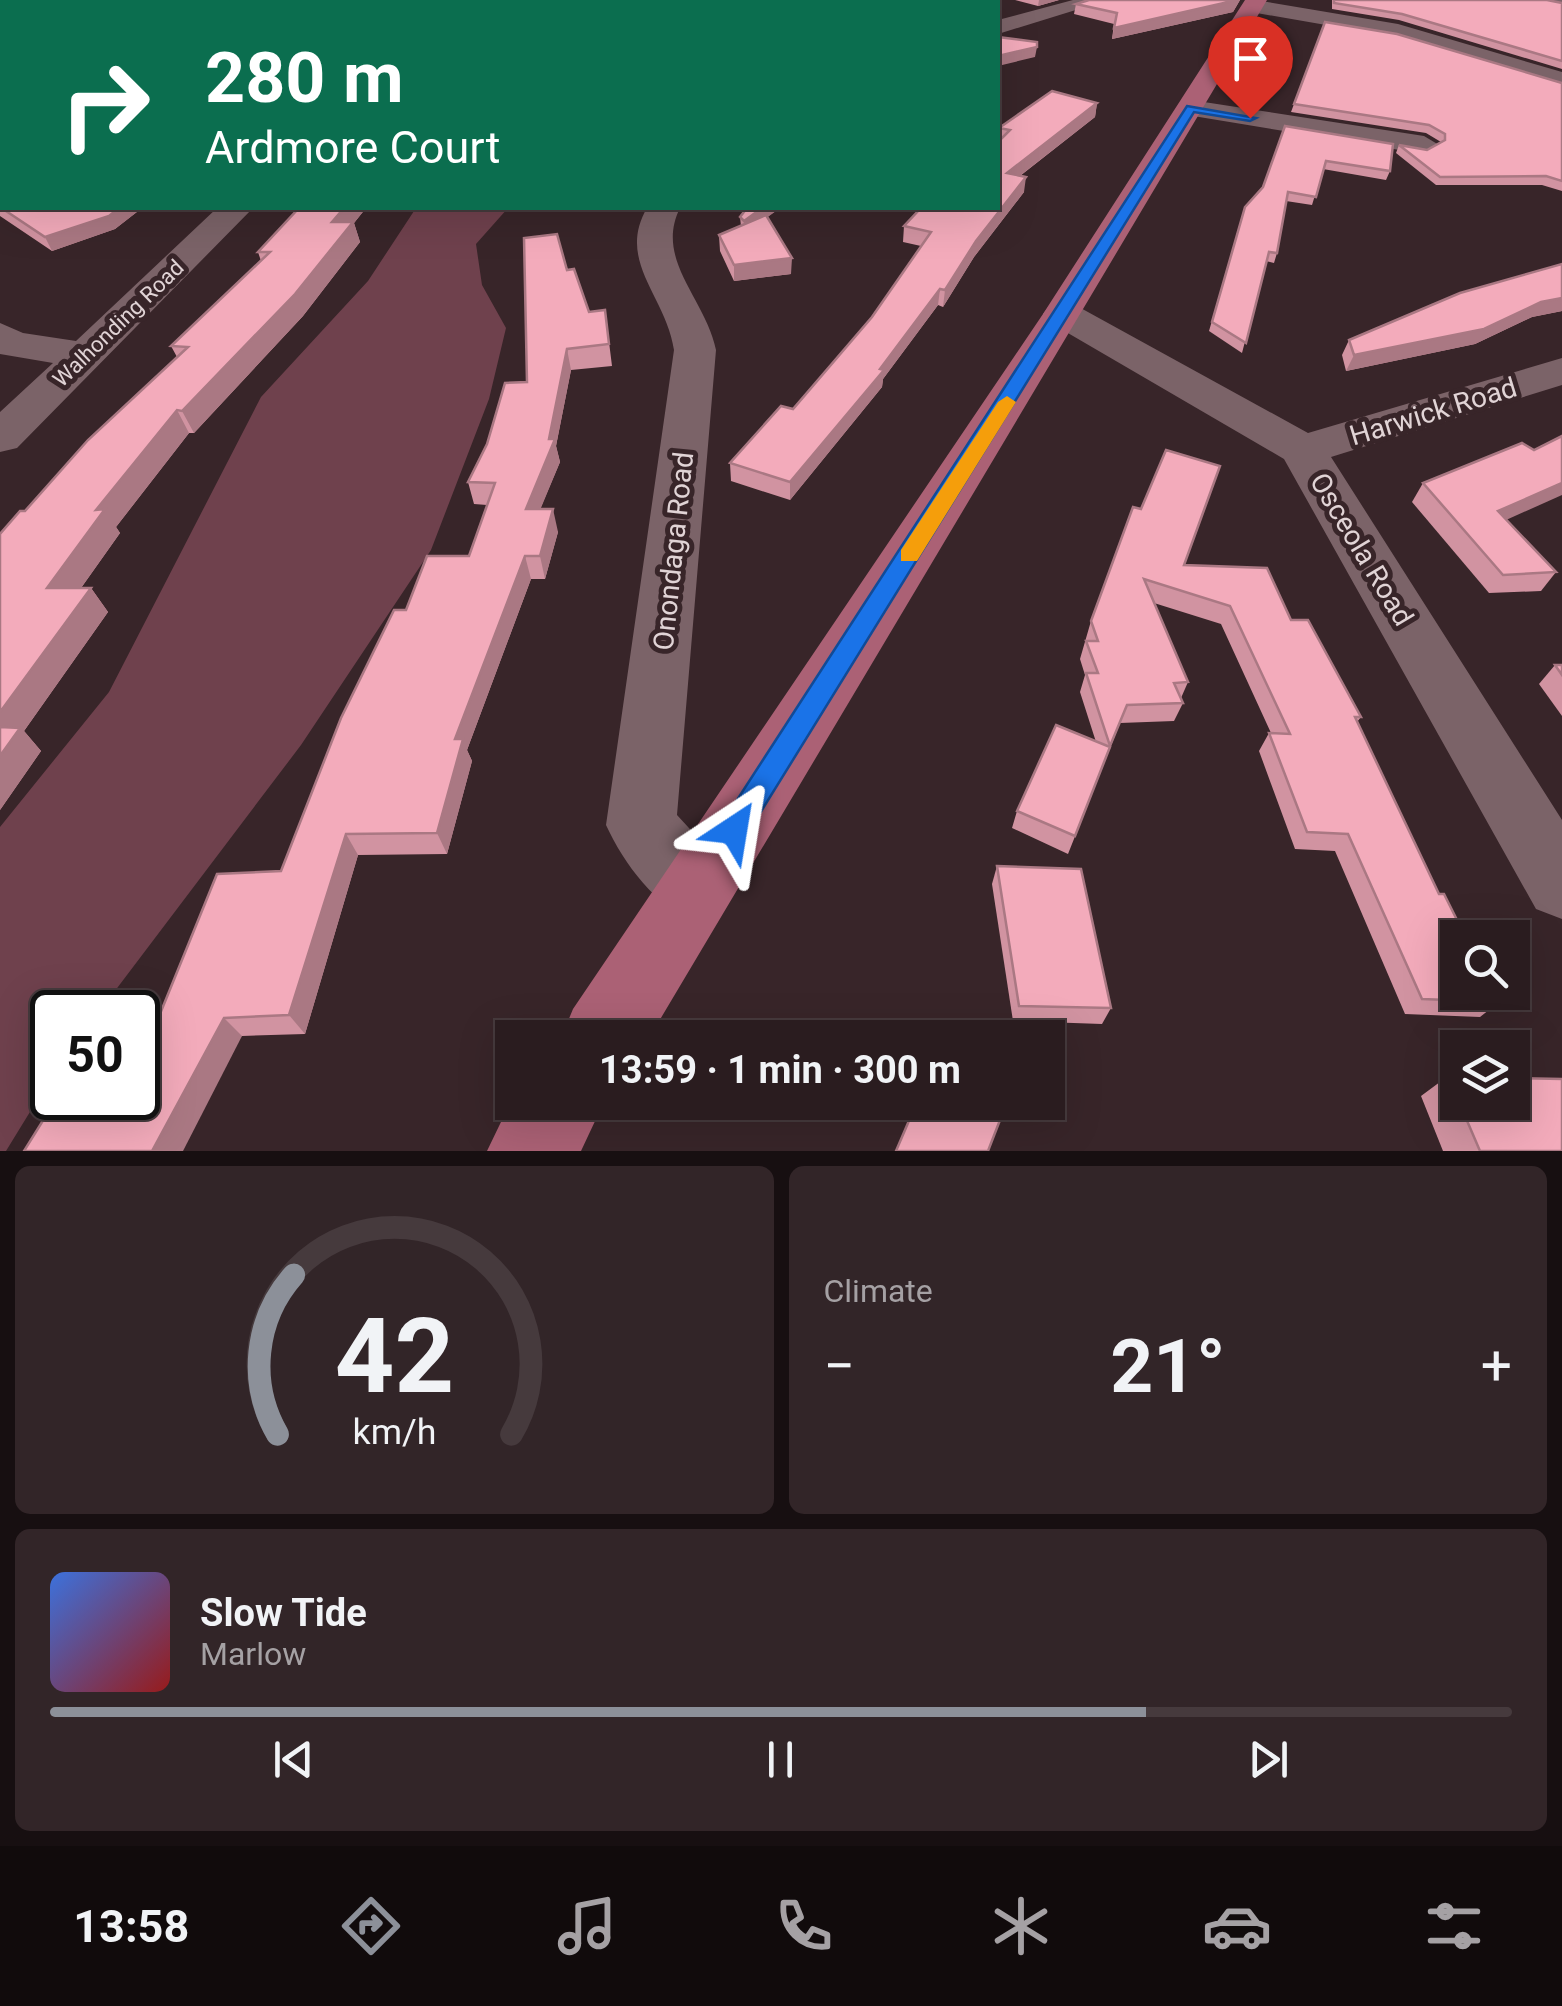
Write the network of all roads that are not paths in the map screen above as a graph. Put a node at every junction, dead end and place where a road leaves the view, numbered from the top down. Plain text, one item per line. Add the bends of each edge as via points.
1 (1097, 0) edge
2 (1554, 0) edge
3 (1562, 2) edge
4 (1254, 3) edge
5 (1000, 26) edge
6 (1562, 80) edge
7 (1191, 108) junction
8 (1424, 145) edge
9 (234, 210) edge
10 (662, 210) edge
11 (1063, 314) junction
12 (4, 341) edge
13 (84, 355) junction
14 (1562, 371) edge
15 (0, 438) edge
16 (1303, 450) junction
17 (1556, 866) edge
18 (696, 888) junction
19 (613, 1020) edge
20 (550, 1120) edge
21 (530, 1151) edge

1 - 5 street
2 - 3 street
4 - 6 street via 1398,31
4 - 7 main road
7 - 8 street
7 - 11 main road
9 - 13 street, Walhonding Road
10 - 18 street, Onondaga Road via 652,223 650,256 688,318 695,350 642,825
11 - 16 street, Osceola Road
11 - 18 main road
12 - 13 street
13 - 15 street, Walhonding Road
14 - 16 street, Harwick Road
16 - 17 street, Osceola Road
18 - 19 main road
20 - 21 main road

